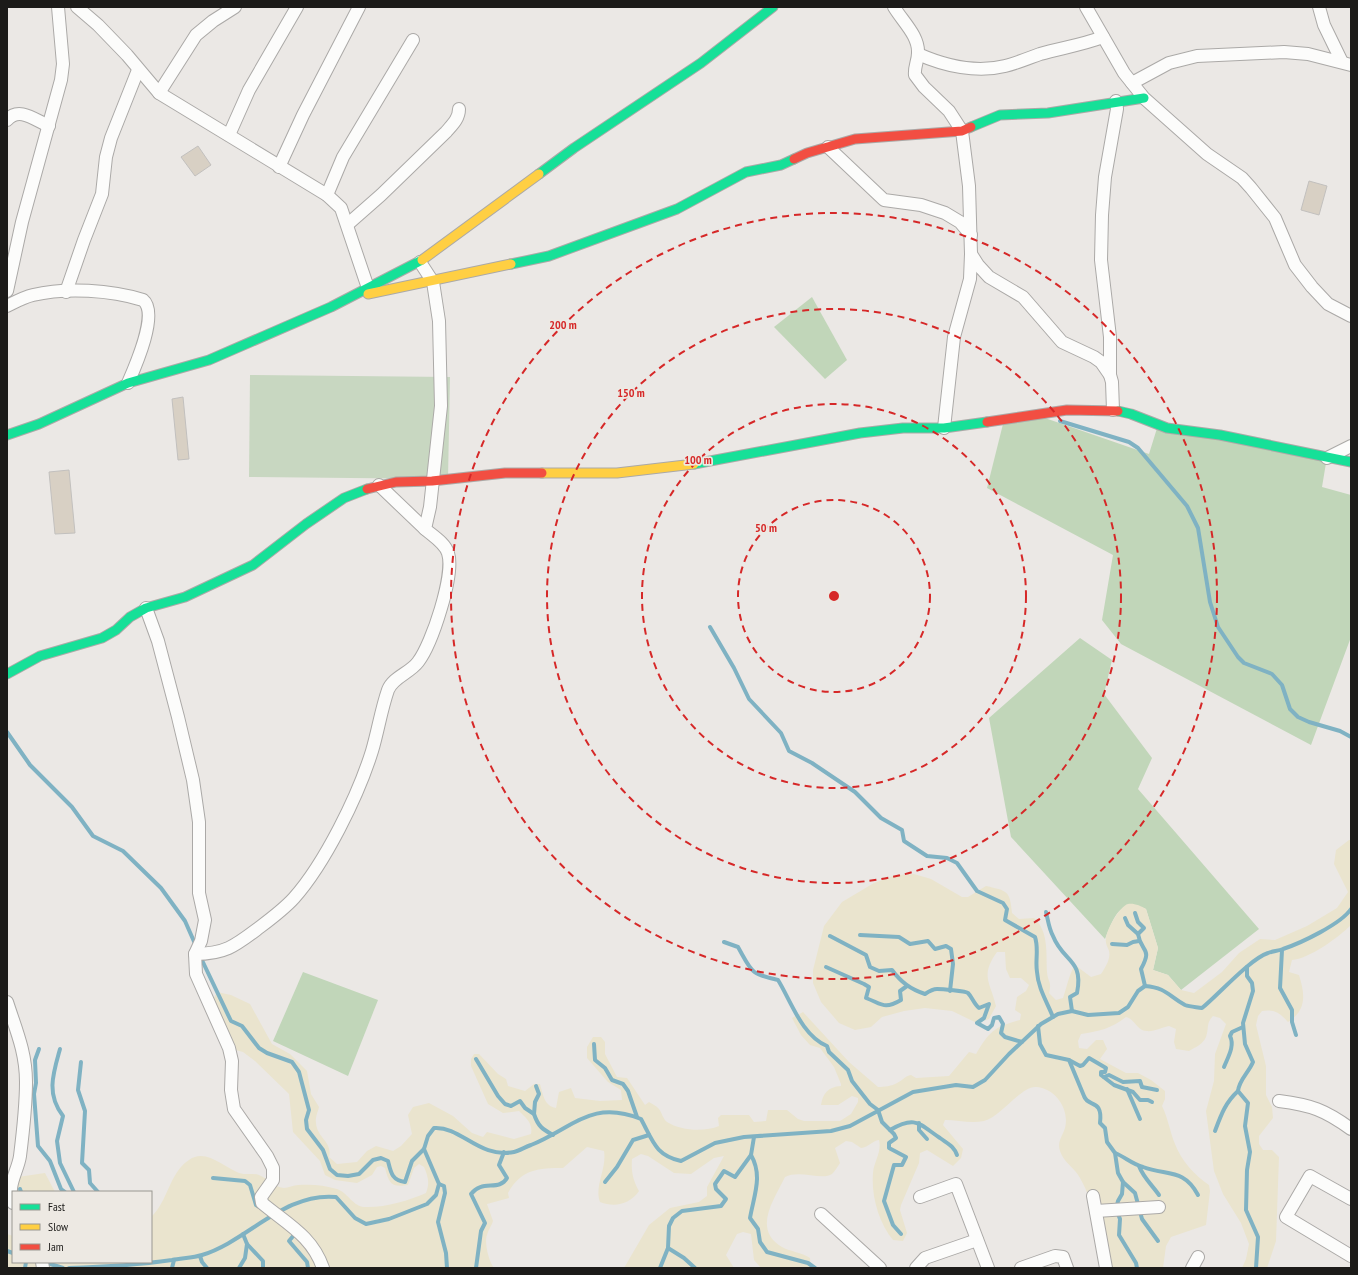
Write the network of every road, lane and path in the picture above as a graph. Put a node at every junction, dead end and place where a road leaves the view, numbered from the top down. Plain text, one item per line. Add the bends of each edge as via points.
1 (58, 7) edge
2 (77, 7) edge
3 (235, 7) edge
4 (297, 7) edge
5 (359, 7) edge
6 (773, 7) edge
7 (894, 7) edge
8 (1086, 7) edge
9 (1319, 7) edge
10 (1102, 37) junction
11 (413, 40) dead end
12 (918, 54) junction
13 (1346, 63) edge
14 (138, 70) junction
15 (1132, 83) junction
16 (159, 93) junction
17 (1144, 98) junction
18 (1116, 101) junction
19 (459, 110) dead end
20 (7, 120) edge
21 (49, 126) junction
22 (962, 131) junction
23 (229, 135) junction
24 (828, 147) junction
25 (279, 167) junction
26 (327, 195) junction
27 (348, 224) junction
28 (970, 235) junction
29 (11, 253) edge
30 (971, 254) junction
31 (420, 262) junction
32 (433, 282) junction
33 (368, 288) junction
34 (7, 291) edge
35 (66, 292) junction
36 (347, 298) junction
37 (7, 306) edge
38 (1351, 316) edge
39 (1110, 375) junction
40 (128, 383) junction
41 (1113, 410) junction
42 (944, 428) junction
43 (7, 435) edge
44 (1351, 446) edge
45 (1326, 458) junction
46 (1351, 462) edge
47 (432, 481) junction
48 (379, 485) junction
49 (425, 530) junction
50 (146, 608) junction
51 (7, 674) edge
52 (195, 954) junction
53 (7, 1002) edge
54 (1279, 1101) dead end
55 (1351, 1129) edge
56 (1093, 1196) dead end
57 (920, 1197) dead end
58 (1351, 1199) edge
59 (12, 1201) edge
60 (1159, 1207) dead end
61 (1096, 1211) junction
62 (821, 1214) dead end
63 (977, 1240) junction
64 (1351, 1256) edge
65 (323, 1268) edge
66 (880, 1268) edge
67 (916, 1268) edge
68 (988, 1268) edge
69 (1021, 1268) edge
70 (1067, 1268) edge
71 (1106, 1268) edge

1 - 21 street via 63,73
2 - 14 street via 98,25
3 - 16 street via 196,35
4 - 23 street via 249,90
5 - 25 street
6 - 31 street via 701,63 574,148
7 - 12 street via 915,37
8 - 10 street
9 - 13 street via 1324,25
10 - 12 street via 1004,66 979,69 945,64
10 - 15 street
11 - 26 street via 343,157
12 - 22 street via 915,75 949,111
13 - 15 street via 1308,54 1284,52 1198,56 1169,63
14 - 16 street
14 - 35 street via 111,138 102,194
15 - 17 street
16 - 23 street
17 - 18 street
17 - 38 street via 1207,154 1242,178 1275,218 1295,265 1312,287 1328,304
18 - 22 street via 1048,113 1000,115
18 - 39 street via 1117,109 1105,177 1101,260 1110,337
19 - 27 street via 455,122 446,132
20 - 21 street via 11,115 19,113
21 - 29 street
22 - 24 street via 855,139
22 - 28 street
23 - 25 street
24 - 28 street via 884,200 921,205 945,213 960,222
24 - 32 street via 806,153 781,165 746,172 677,209 549,256
25 - 26 street
26 - 27 street via 341,208
27 - 33 street via 354,250
28 - 30 street
29 - 34 street
30 - 39 street via 989,277 1023,297 1062,342 1094,357
30 - 42 street via 970,279 954,337
31 - 32 street
31 - 33 street
32 - 36 street
32 - 47 street via 439,322 441,406
33 - 36 street
35 - 37 street via 32,295
35 - 40 street via 90,290 138,298 147,303 149,316 140,354
36 - 40 street via 209,360
39 - 41 street
40 - 43 street via 40,424
41 - 42 street via 1067,410
41 - 45 street via 1167,428 1220,435
42 - 47 street via 903,428 860,433 681,466 617,474 505,473
44 - 45 street
45 - 46 street
47 - 48 street via 408,480
47 - 49 street
48 - 49 street
48 - 50 street via 344,498 253,565 185,597
49 - 52 street via 443,544 448,553 447,579 436,628 418,663 391,684 372,752 346,814 307,882 278,914 223,951 214,954
50 - 51 street via 102,638 40,656
50 - 52 street via 158,641 176,709 193,780 199,822 199,893 205,920 201,941
52 - 65 street via 199,981 229,1048 234,1109 273,1168 274,1178 262,1195 262,1203 307,1239
53 - 59 street via 25,1054 26,1082 20,1158 14,1173 10,1196
54 - 55 street via 1306,1104 1332,1115
56 - 61 street
57 - 63 street via 956,1184
58 - 64 street via 1310,1176 1286,1218
60 - 61 street
61 - 71 street
62 - 66 street
63 - 67 street via 925,1258
63 - 68 street
69 - 70 street via 1055,1256 1063,1257

